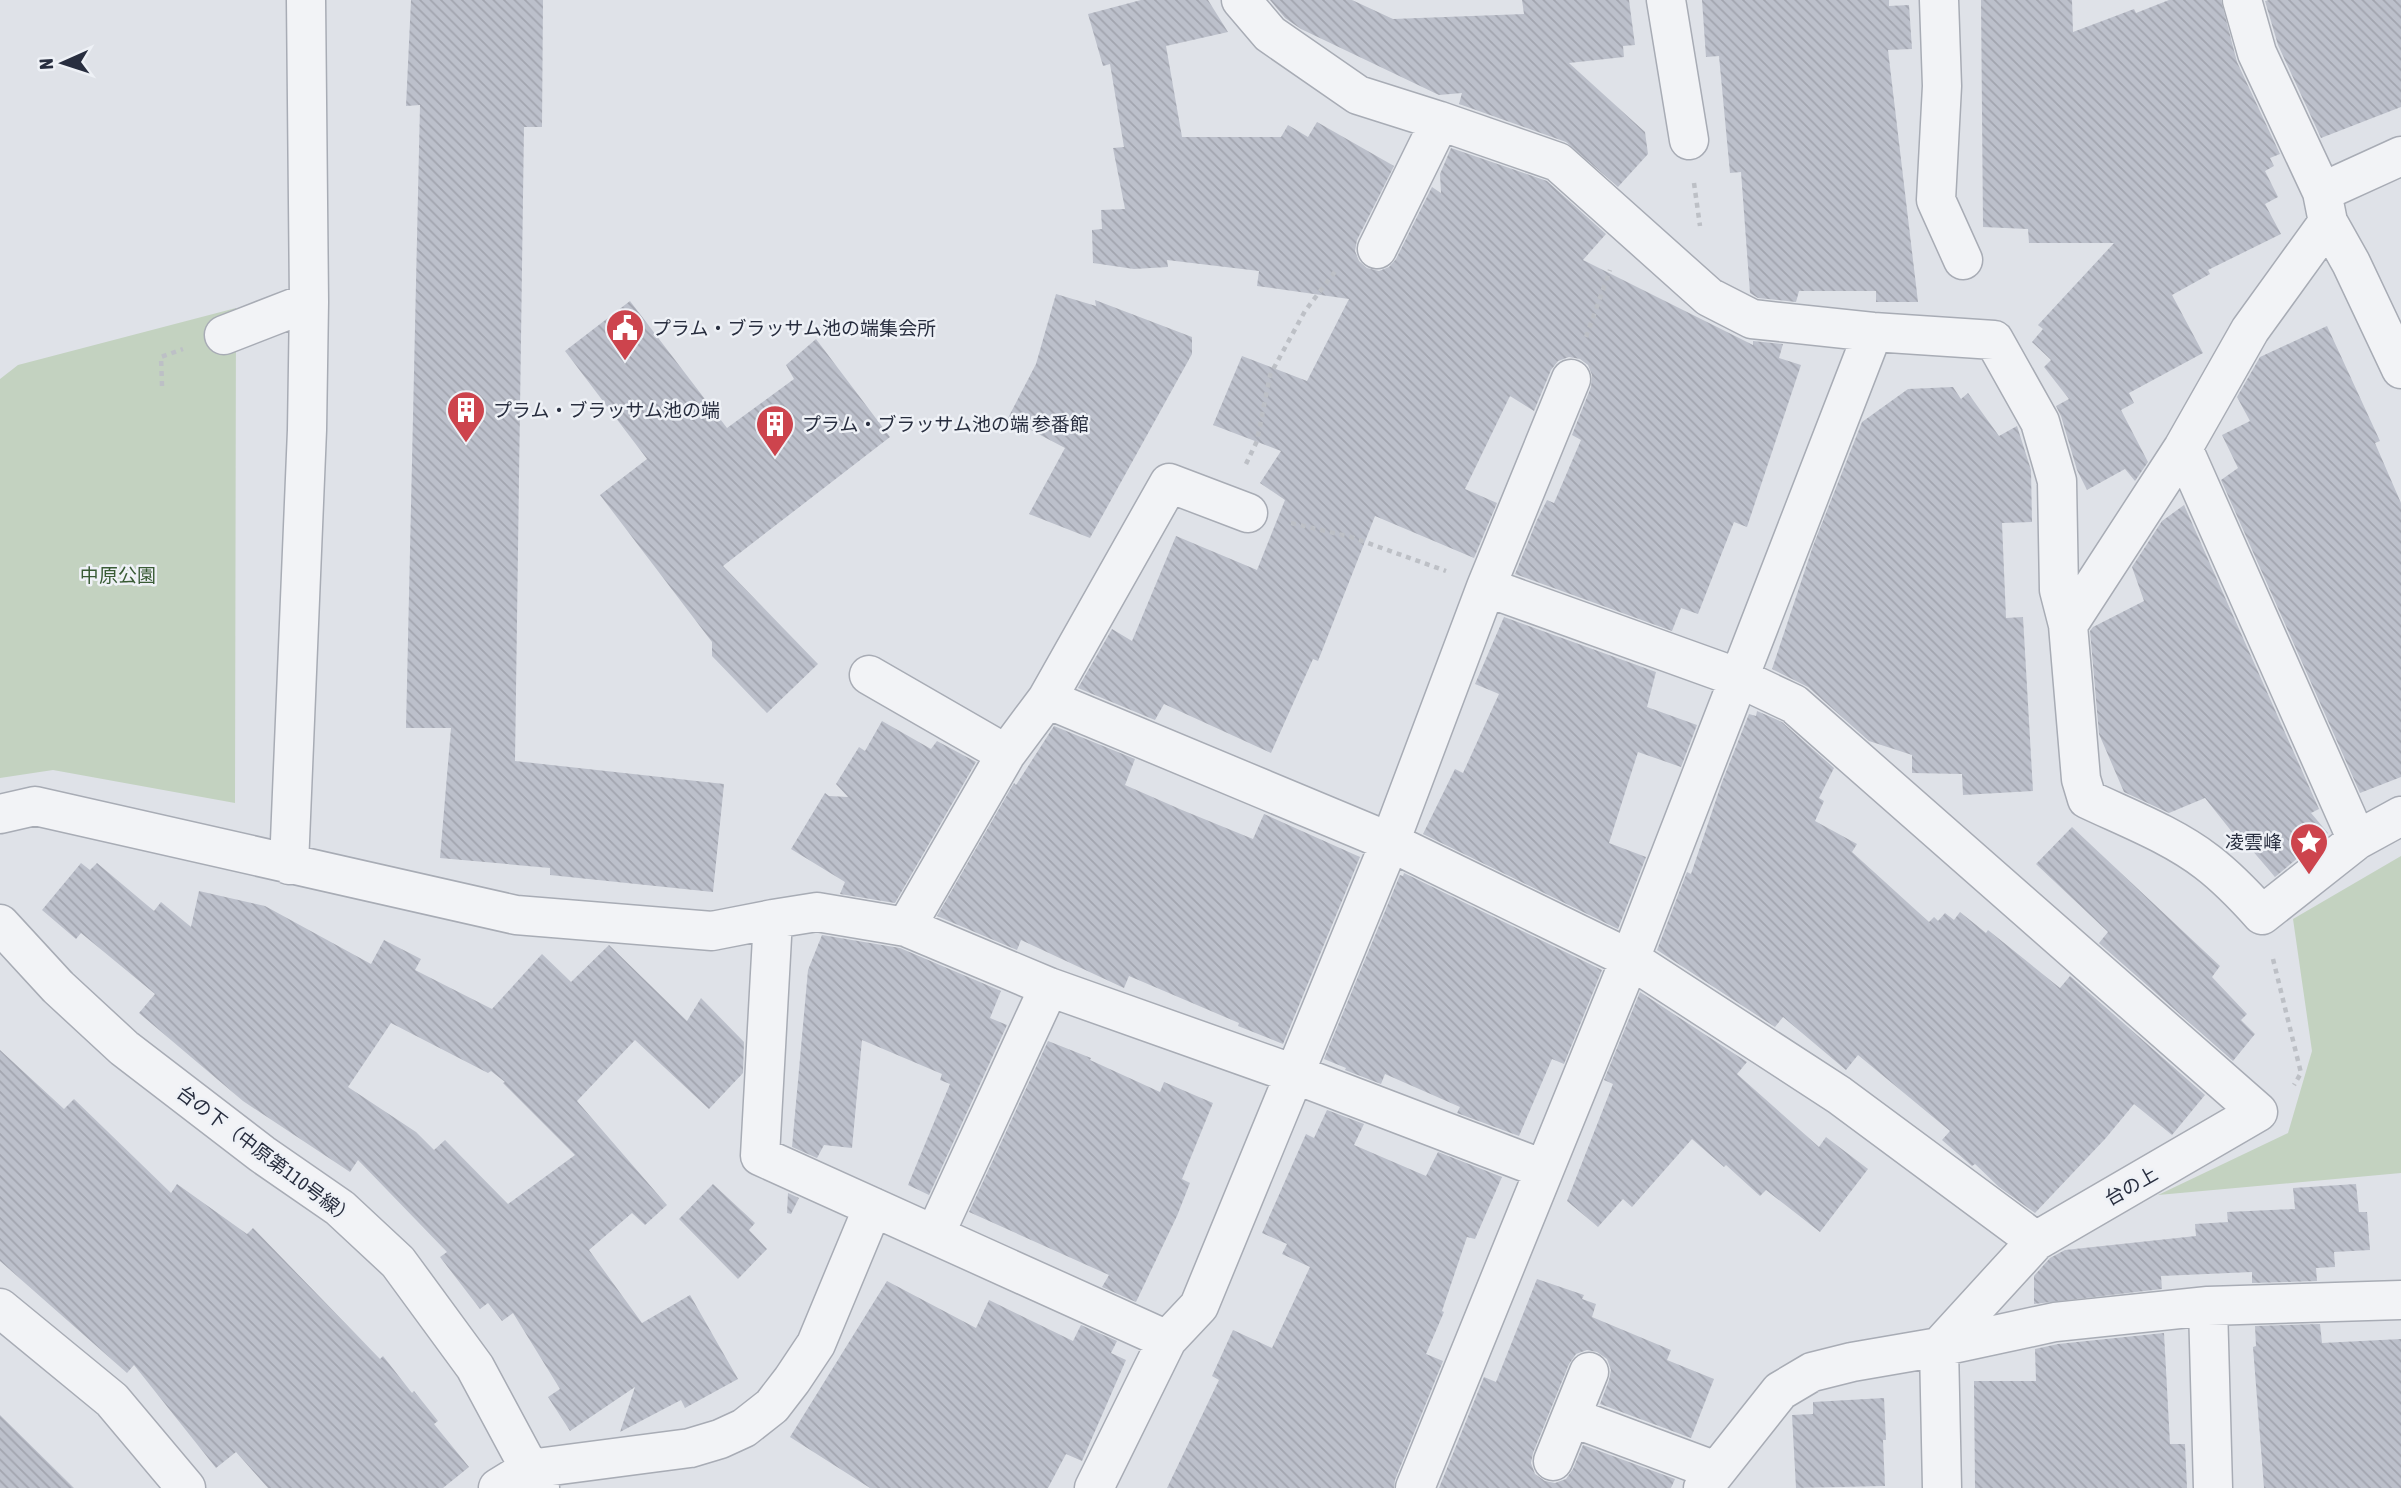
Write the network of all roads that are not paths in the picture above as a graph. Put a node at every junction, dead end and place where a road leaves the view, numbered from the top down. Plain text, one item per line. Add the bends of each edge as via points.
1 (306, 0) edge
2 (1241, 0) edge
3 (1666, 0) edge
4 (1939, 0) edge
5 (2242, 0) edge
6 (1440, 121) junction
7 (1689, 140) road end
8 (2401, 156) edge
9 (2325, 207) junction
10 (1703, 252) road end
11 (1360, 255) road end
12 (1963, 260) dead end
13 (1709, 297) junction
14 (309, 302) junction
15 (1873, 332) junction
16 (224, 335) dead end
17 (2401, 369) edge
18 (1571, 379) road end
19 (2183, 448) junction
20 (1248, 513) road end
21 (1486, 587) junction
22 (2068, 625) junction
23 (869, 675) dead end
24 (1739, 678) junction
25 (1047, 699) junction
26 (1006, 754) junction
27 (0, 814) edge
28 (2401, 816) edge
29 (2357, 840) junction
30 (1390, 842) junction
31 (289, 865) junction
32 (773, 919) junction
33 (906, 927) junction
34 (4, 938) edge
35 (1630, 959) junction
36 (1049, 987) junction
37 (1294, 1074) junction
38 (1543, 1169) junction
39 (873, 1207) junction
40 (935, 1234) junction
41 (2036, 1241) junction
42 (2401, 1300) edge
43 (2208, 1306) junction
44 (0, 1308) edge
45 (1167, 1340) junction
46 (1938, 1347) junction
47 (1589, 1372) dead end
48 (1571, 1417) junction
49 (1553, 1461) dead end
50 (1709, 1479) edge
51 (522, 1482) edge
52 (186, 1488) edge
53 (1094, 1488) edge
54 (1415, 1488) edge
55 (1942, 1488) edge
56 (2213, 1488) edge

1 - 14 street
2 - 6 street via 1270,34 1358,96
3 - 7 street
4 - 12 street via 1942,86 1936,200
5 - 9 street via 2257,53
6 - 11 street
6 - 13 street via 1559,162
8 - 9 street
9 - 17 street
9 - 19 street
10 - 13 street
13 - 15 street via 1752,319
14 - 16 street
14 - 31 street
15 - 22 street via 1990,327 2040,422 2057,481 2059,590
15 - 24 street
18 - 21 street
19 - 22 street
19 - 29 street
20 - 25 street via 1169,483
21 - 24 street
21 - 30 street
22 - 29 street via 2081,779 2087,799 2205,860 2262,915
23 - 26 street
24 - 35 street
24 - 41 street, 台の上 via 1794,704 2258,1112
25 - 26 street
25 - 30 street
26 - 33 street
27 - 31 street via 35,806
28 - 29 street
30 - 35 street
30 - 37 street
31 - 32 street via 516,915 712,931
32 - 33 street via 817,912
32 - 39 street via 760,1156
33 - 36 street
34 - 51 street, 台の下（中原第110号線） via 124,1048 341,1208 398,1262 475,1367
35 - 38 street
35 - 41 street via 1839,1095
36 - 37 street
36 - 40 street
37 - 38 street
37 - 45 street via 1199,1306
38 - 54 street
39 - 40 street
39 - 51 street via 816,1344 772,1406 744,1428 690,1448
40 - 45 street
41 - 46 street, 台の上
42 - 43 street
43 - 46 street via 2055,1322
43 - 56 street
44 - 52 street via 113,1400
45 - 53 street
46 - 50 street via 1812,1372 1780,1391
46 - 55 street
47 - 48 street
48 - 49 street
48 - 50 street

